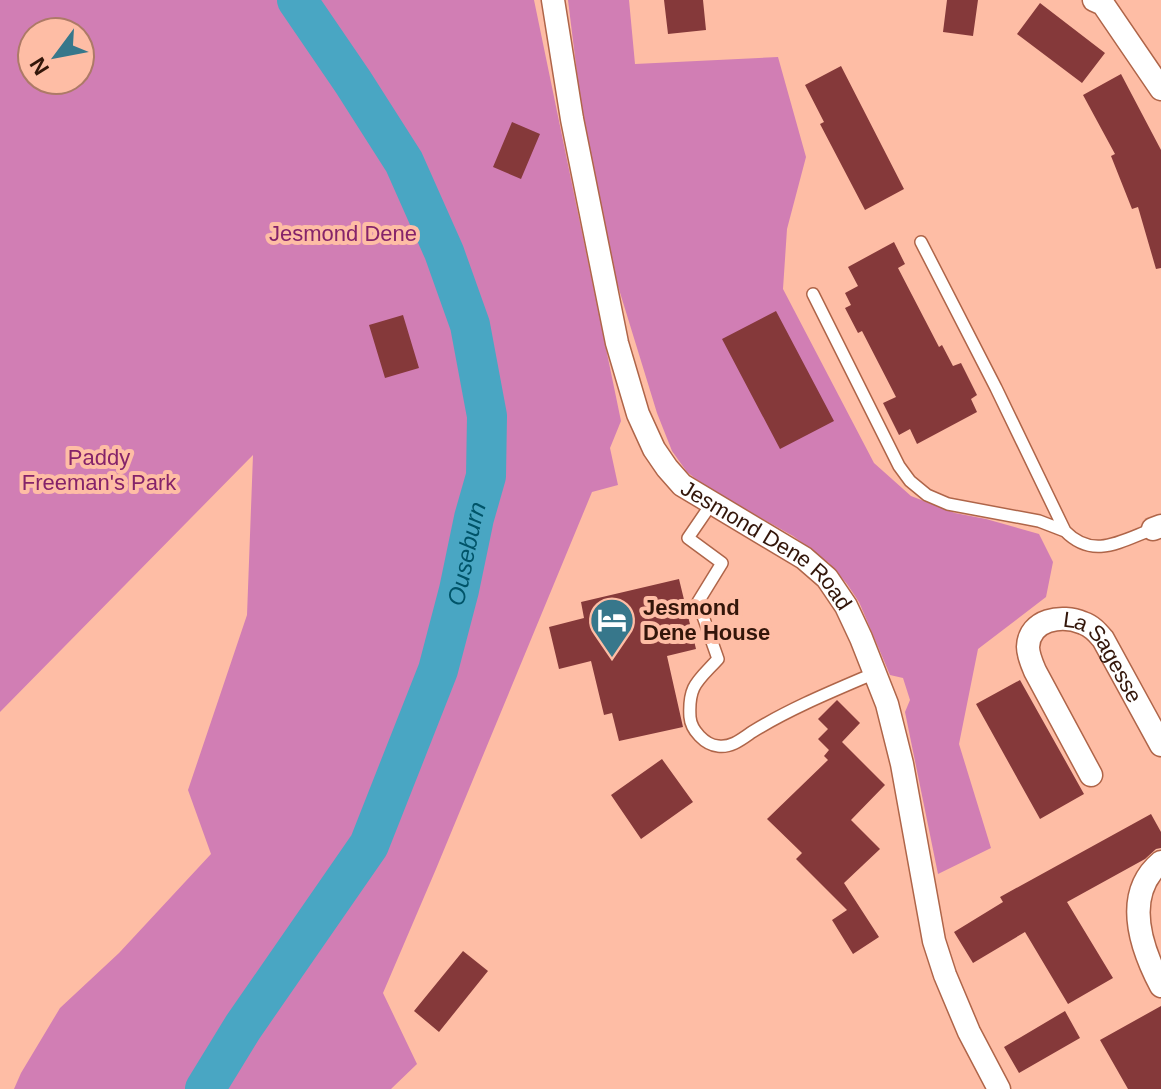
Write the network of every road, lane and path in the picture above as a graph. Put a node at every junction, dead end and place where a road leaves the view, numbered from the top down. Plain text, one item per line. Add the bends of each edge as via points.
1 (553, 0) edge
2 (1094, 0) edge
3 (1161, 89) edge
4 (921, 242) dead end
5 (813, 294) dead end
6 (712, 503) junction
7 (1157, 528) edge
8 (1065, 531) junction
9 (875, 673) junction
10 (1161, 745) edge
11 (1091, 775) dead end
12 (1161, 862) edge
13 (1161, 986) edge
14 (999, 1089) edge

1 - 6 street, Jesmond Dene Road via 617,343 638,414 667,468 682,485
2 - 3 street via 1103,4
4 - 8 lane
5 - 8 lane via 910,481 948,504
6 - 9 street, Jesmond Dene Road via 786,546 827,578 846,606
6 - 9 lane via 688,538 722,563 698,602 718,659 693,686 689,704 690,723 701,738 717,747 733,745 781,714
7 - 8 lane via 1096,547
9 - 14 street, Jesmond Dene Road via 902,764 934,941 956,1005
10 - 11 street, La Sagesse via 1093,628 1072,619 1046,621 1030,636 1030,659
12 - 13 street via 1146,879 1138,911 1144,949

